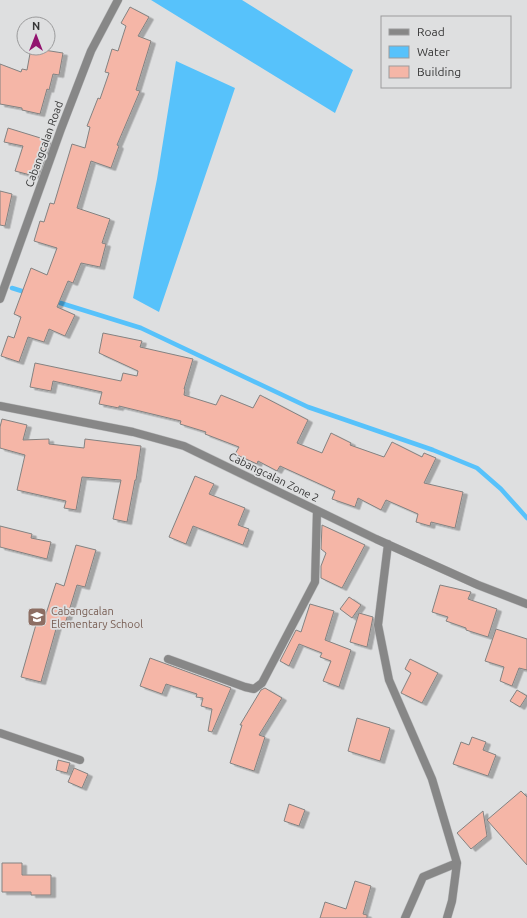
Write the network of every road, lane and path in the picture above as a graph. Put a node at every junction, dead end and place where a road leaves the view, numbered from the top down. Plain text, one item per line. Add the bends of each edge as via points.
1 (118, 0) edge
2 (0, 298) edge
3 (0, 406) edge
4 (317, 511) junction
5 (388, 544) junction
6 (527, 604) edge
7 (168, 659) dead end
8 (0, 733) edge
9 (80, 760) dead end
10 (458, 863) junction
11 (405, 918) edge
12 (447, 918) edge

1 - 2 street, Cabangcalan Road via 91,51 60,129
3 - 4 street, Cabangcalan Zone 2 via 133,432 184,446
4 - 5 street, Cabangcalan Zone 2
4 - 7 street via 315,582 262,683 254,689 245,687
5 - 6 street, Cabangcalan Zone 2 via 478,586
5 - 10 street via 378,625 389,680 432,779
8 - 9 street
10 - 11 street via 423,877
10 - 12 street

